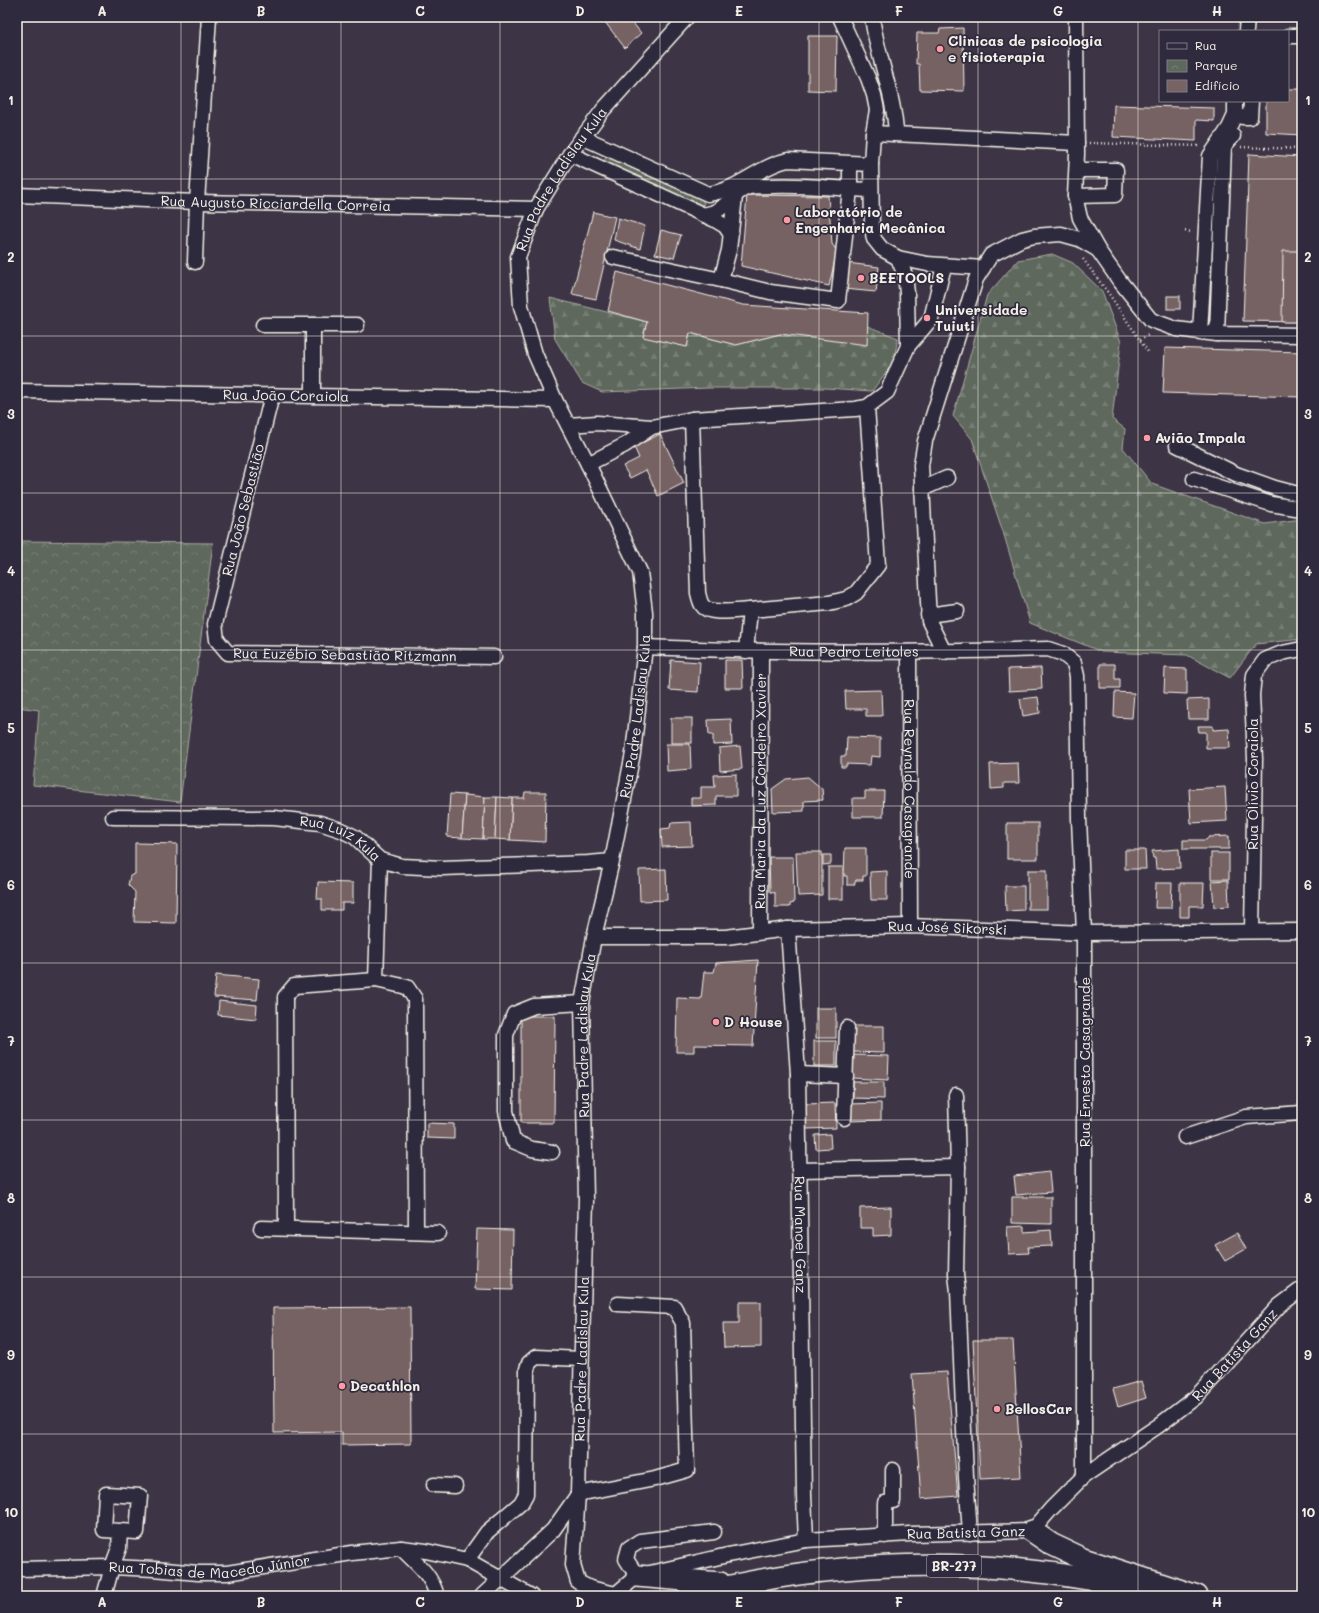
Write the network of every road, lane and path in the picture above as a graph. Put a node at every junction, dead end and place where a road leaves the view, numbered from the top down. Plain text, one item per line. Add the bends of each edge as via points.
1 (209, 17) edge
2 (687, 17) edge
3 (840, 17) edge
4 (872, 17) edge
5 (1076, 17) edge
6 (1239, 17) edge
7 (1247, 17) edge
8 (1256, 17) edge
9 (1238, 30) edge
10 (1246, 30) edge
11 (1256, 30) edge
12 (1289, 36) edge
13 (1302, 36) edge
14 (1235, 102) edge
15 (1243, 102) edge
16 (1251, 102) edge
17 (1242, 117) junction
18 (873, 133) junction
19 (896, 134) junction
20 (582, 137) junction
21 (1077, 143) junction
22 (1220, 146) junction
23 (1302, 149) edge
24 (570, 154) junction
25 (850, 164) junction
26 (871, 164) junction
27 (1076, 170) junction
28 (850, 189) junction
29 (872, 190) junction
30 (17, 195) edge
31 (735, 196) junction
32 (1075, 196) junction
33 (197, 202) junction
34 (536, 209) junction
35 (703, 215) junction
36 (730, 234) junction
37 (1302, 244) edge
38 (1098, 250) junction
39 (613, 257) dead end
40 (1079, 257) dead end
41 (898, 258) junction
42 (195, 262) dead end
43 (944, 266) junction
44 (983, 268) junction
45 (720, 280) junction
46 (263, 325) dead end
47 (313, 325) junction
48 (358, 325) dead end
49 (1200, 333) junction
50 (1217, 334) junction
51 (1301, 335) edge
52 (908, 346) junction
53 (1148, 352) dead end
54 (17, 391) edge
55 (272, 395) junction
56 (313, 396) junction
57 (555, 400) junction
58 (867, 407) junction
59 (692, 419) junction
60 (568, 425) junction
61 (652, 427) junction
62 (1177, 445) dead end
63 (588, 464) junction
64 (947, 478) dead end
65 (1194, 479) dead end
66 (922, 488) junction
67 (1302, 495) edge
68 (1302, 509) edge
69 (750, 610) junction
70 (956, 611) dead end
71 (928, 615) junction
72 (215, 624) joint
73 (644, 647) junction
74 (1302, 649) edge
75 (746, 651) junction
76 (761, 651) junction
77 (909, 652) junction
78 (944, 652) junction
79 (1063, 654) joint
80 (494, 657) dead end
81 (113, 817) dead end
82 (380, 860) junction
83 (612, 861) junction
84 (910, 926) junction
85 (788, 929) junction
86 (1252, 930) junction
87 (1302, 931) edge
88 (760, 932) junction
89 (1084, 933) junction
90 (594, 937) junction
91 (376, 980) junction
92 (582, 1003) junction
93 (847, 1028) dead end
94 (798, 1074) junction
95 (846, 1076) junction
96 (956, 1095) dead end
97 (1302, 1113) edge
98 (844, 1118) dead end
99 (1186, 1138) dead end
100 (552, 1152) dead end
101 (958, 1167) junction
102 (799, 1170) junction
103 (261, 1228) dead end
104 (286, 1228) junction
105 (416, 1231) junction
106 (438, 1233) dead end
107 (1302, 1291) edge
108 (618, 1304) dead end
109 (581, 1359) junction
110 (893, 1470) dead end
111 (1084, 1476) junction
112 (434, 1485) dead end
113 (455, 1486) dead end
114 (578, 1494) junction
115 (120, 1531) dead end
116 (1032, 1531) junction
117 (714, 1532) dead end
118 (970, 1533) junction
119 (885, 1536) junction
120 (806, 1540) junction
121 (401, 1548) junction
122 (467, 1560) junction
123 (112, 1568) junction
124 (17, 1570) edge
125 (637, 1576) junction
126 (500, 1579) junction
127 (741, 1584) junction
128 (612, 1595) edge
129 (104, 1596) edge
130 (436, 1596) edge
131 (482, 1596) edge
132 (531, 1596) edge
133 (690, 1596) edge
134 (1166, 1596) edge
135 (1197, 1596) edge

1 - 33 street
2 - 20 street, Rua Padre Ladislau Kula
3 - 18 street via 874,94 877,110
4 - 19 street via 895,113
5 - 21 street
6 - 9 street
7 - 10 street
8 - 11 street
12 - 13 street
14 - 22 street via 1235,115
15 - 17 street
16 - 17 street via 1250,117
17 - 22 street via 1237,132
18 - 19 street
18 - 26 street
19 - 21 street
20 - 24 street, Rua Padre Ladislau Kula
20 - 25 street via 708,194 724,190 776,162 788,160
21 - 22 path
21 - 27 street
22 - 23 path
22 - 49 street via 1210,156
22 - 50 street
24 - 34 street, Rua Padre Ladislau Kula
24 - 35 street
25 - 26 street
25 - 28 street
26 - 29 street
27 - 32 street
27 - 32 street via 1116,170 1115,195
28 - 29 street
28 - 31 street via 784,185 750,187
28 - 45 street via 838,301 770,292
29 - 41 street via 874,239 882,249
30 - 33 street, Rua Augusto Ricciardella Correia
31 - 35 street via 719,211
31 - 36 street
32 - 38 street via 1080,218
33 - 34 street, Rua Augusto Ricciardella Correia
33 - 42 street
34 - 57 street, Rua Padre Ladislau Kula via 518,257 521,306 535,354
35 - 36 street via 725,226
36 - 45 street via 729,250
37 - 51 path
38 - 44 street via 1079,239 1061,234 1034,236 1022,239 991,255
38 - 49 street via 1151,320 1176,329
39 - 45 street
40 - 53 path via 1085,261
41 - 43 street
41 - 52 street via 905,275
43 - 44 street
43 - 52 street via 931,319
44 - 66 street via 976,279 924,441
46 - 47 street
47 - 48 street
47 - 56 street
49 - 50 street
50 - 51 street
52 - 58 street via 887,392
54 - 55 street, Rua João Coraiola
55 - 56 street, Rua João Coraiola
55 - 72 street, Rua João Sebastião
56 - 57 street, Rua João Coraiola
57 - 60 street, Rua Padre Ladislau Kula
58 - 59 street
58 - 69 street via 878,565 856,593 846,599 829,603
59 - 61 street
59 - 69 street via 698,593 702,606 708,611
60 - 61 street via 604,423
60 - 63 street, Rua Padre Ladislau Kula
61 - 63 street via 625,445
62 - 67 street via 1236,474
63 - 73 street, Rua Padre Ladislau Kula via 640,572 645,612
64 - 66 street
65 - 68 street via 1271,504
66 - 71 street
69 - 75 street
70 - 71 street
71 - 78 street
72 - 80 street, Rua Euzébio Sebastião Ritzmann via 216,640 228,652
73 - 75 street, Rua Pedro Leitoles
73 - 83 street, Rua Padre Ladislau Kula via 633,754
74 - 86 street, Rua Olívio Coraiola via 1265,660 1254,675
75 - 76 street, Rua Pedro Leitoles
76 - 77 street, Rua Pedro Leitoles
76 - 88 street, Rua Maria da Luz Cordeiro Xavier
77 - 78 street, Rua Pedro Leitoles
77 - 84 street, Rua Reynaldo Casagrande
78 - 79 street, Rua Pedro Leitoles via 1048,649
79 - 89 street, Rua Ernesto Casagrande via 1074,664 1076,676
81 - 82 street, Rua Luiz Kula via 274,818 320,823 356,837
82 - 83 street, Rua Luiz Kula via 402,866 442,868
82 - 91 street
83 - 90 street, Rua Padre Ladislau Kula
84 - 85 street, Rua José Sikorski
84 - 89 street, Rua José Sikorski
85 - 88 street, Rua José Sikorski
85 - 94 street, Rua Manoel Ganz
86 - 87 street, Rua José Sikorski
86 - 89 street, Rua José Sikorski
88 - 90 street, Rua José Sikorski via 726,937
89 - 111 street, Rua Ernesto Casagrande
90 - 92 street, Rua Padre Ladislau Kula
91 - 104 street via 294,986 285,997
91 - 105 street via 407,987 415,999
92 - 100 street via 534,1006 514,1014 506,1035 506,1111 514,1141 532,1149
92 - 109 street, Rua Padre Ladislau Kula via 586,1199
93 - 95 street
94 - 95 street
94 - 102 street, Rua Manoel Ganz
95 - 98 street
96 - 101 street
97 - 99 street via 1246,1117
101 - 102 street
101 - 118 street via 956,1276
102 - 120 street, Rua Manoel Ganz
103 - 104 street
104 - 105 street
105 - 106 street
107 - 111 street, Rua Batista Ganz via 1279,1306 1196,1397
108 - 114 street via 674,1307 682,1323 687,1470
109 - 114 street, Rua Padre Ladislau Kula
109 - 122 street via 536,1358 529,1363 526,1494 522,1503 487,1532
110 - 119 street via 893,1501 885,1503
111 - 116 street, Rua Batista Ganz
112 - 113 street
114 - 126 street via 553,1530
114 - 128 street, Rua Padre Ladislau Kula via 573,1565 578,1582
115 - 123 street via 119,1548
116 - 118 street, Rua Batista Ganz
116 - 135 highway via 1051,1544 1082,1559
117 - 125 street via 640,1541 629,1548 626,1559
118 - 119 street, Rua Batista Ganz
119 - 120 street, Rua Batista Ganz
120 - 125 street, Rua Batista Ganz
121 - 122 street, Rua Tobias de Macedo Júnior
121 - 123 street, Rua Tobias de Macedo Júnior via 352,1553 227,1573
121 - 130 street via 425,1571 434,1584
122 - 126 street, Rua Tobias de Macedo Júnior
123 - 124 street, Rua Tobias de Macedo Júnior
123 - 129 street
125 - 127 highway
125 - 128 street
126 - 131 street
126 - 132 street, Rua Tobias de Macedo Júnior
127 - 133 highway, BR-277
127 - 134 highway, BR-277 via 838,1569 973,1567 1054,1573

